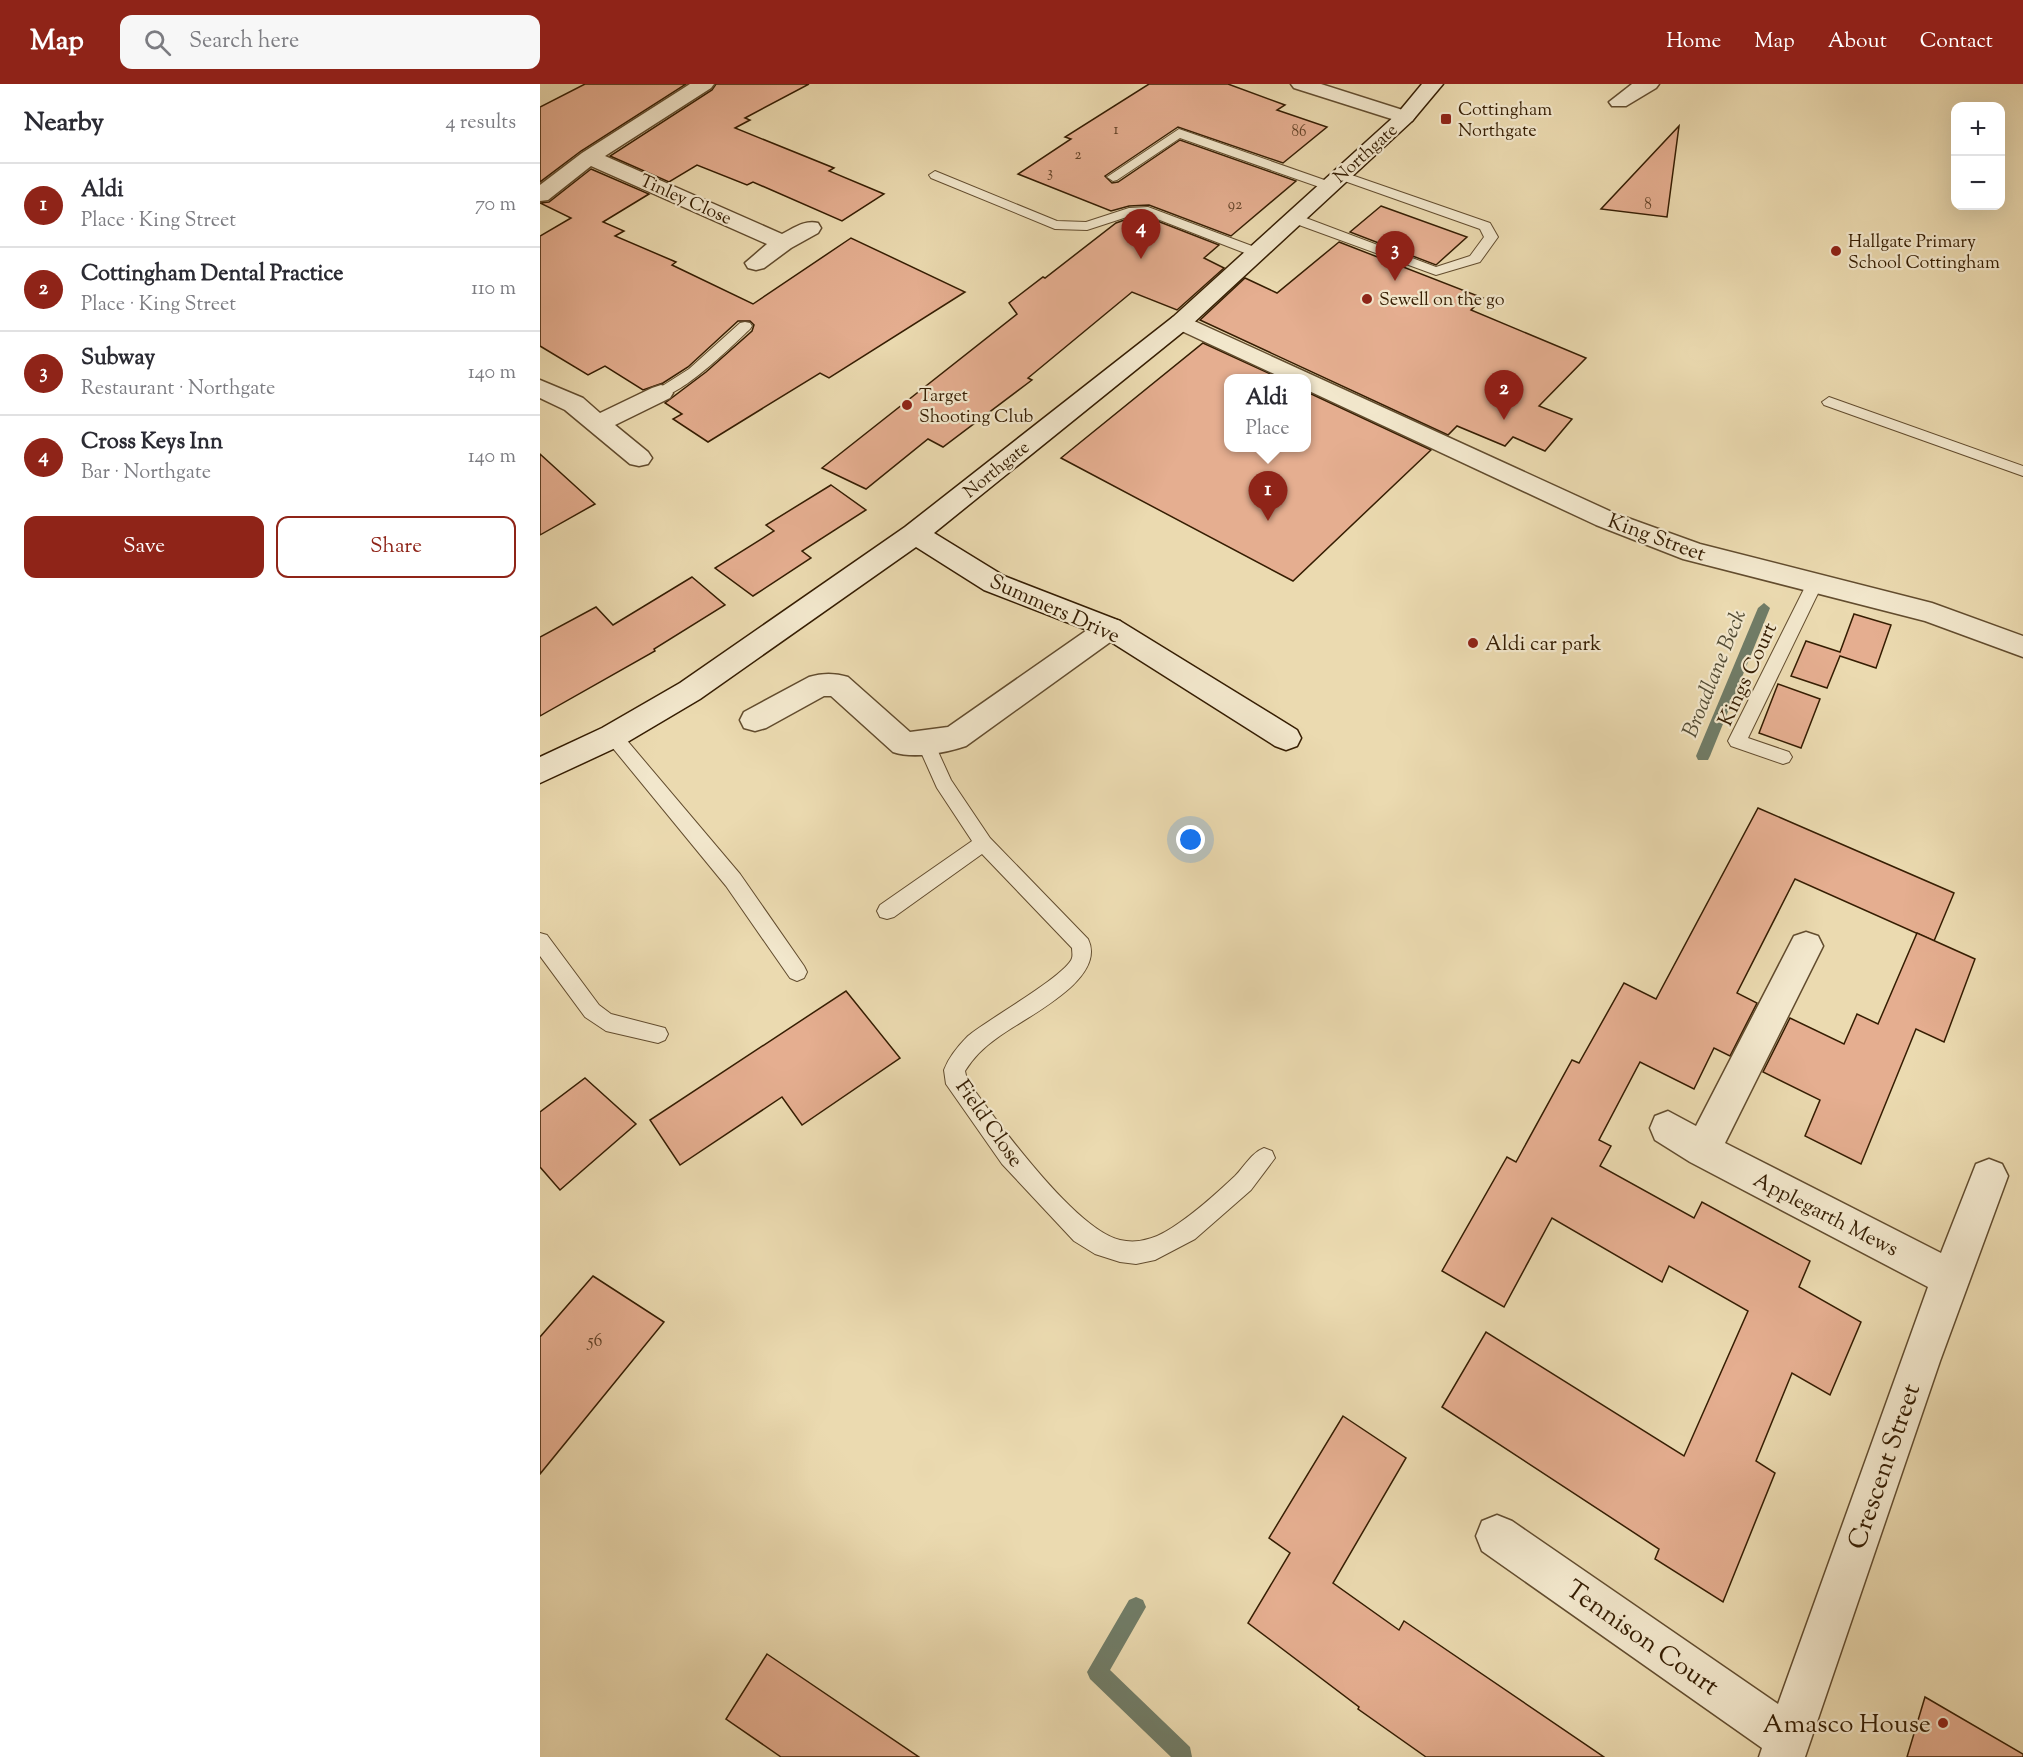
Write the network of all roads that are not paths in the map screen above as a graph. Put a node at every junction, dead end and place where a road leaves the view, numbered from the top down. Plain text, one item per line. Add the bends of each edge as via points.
1 (704, 84) edge
2 (1301, 84) edge
3 (1434, 84) edge
4 (1640, 85) edge
5 (1619, 102) dead end
6 (1405, 117) junction
7 (589, 157) junction
8 (935, 175) dead end
9 (1113, 177) dead end
10 (1334, 180) junction
11 (540, 195) edge
12 (1293, 218) junction
13 (810, 228) dead end
14 (783, 243) junction
15 (1255, 252) junction
16 (756, 262) dead end
17 (1180, 322) junction
18 (745, 326) dead end
19 (1293, 374) edge
20 (1311, 383) edge
21 (540, 388) edge
22 (661, 393) joint
23 (1829, 402) dead end
24 (597, 424) junction
25 (639, 458) dead end
26 (2023, 471) edge
27 (915, 534) junction
28 (1815, 583) junction
29 (1110, 628) junction
30 (2023, 647) edge
31 (755, 720) dead end
32 (613, 736) junction
33 (1286, 738) dead end
34 (926, 741) junction
35 (1783, 758) dead end
36 (540, 771) edge
37 (983, 843) junction
38 (887, 911) dead end
39 (540, 941) edge
40 (1806, 946) dead end
41 (798, 972) dead end
42 (658, 1034) dead end
43 (1668, 1128) dead end
44 (1702, 1150) junction
45 (1264, 1158) dead end
46 (1989, 1176) dead end
47 (1950, 1278) junction
48 (1497, 1536) dead end
49 (1785, 1747) edge

1 - 7 street
2 - 6 street
3 - 6 street, Northgate
4 - 5 street
6 - 10 street, Northgate
7 - 11 street
7 - 14 street, Tinley Close
8 - 15 lane via 1055,225 1087,226 1129,212 1148,211
9 - 10 lane via 1179,133
10 - 12 street, Northgate
10 - 12 lane via 1485,226 1491,237 1475,259 1436,271
12 - 15 street, Northgate
13 - 14 street
14 - 16 street
15 - 17 street, Northgate
17 - 19 street
17 - 27 street, Northgate
18 - 22 lane via 694,372
20 - 28 street, King Street via 1605,519 1692,552
21 - 24 street via 574,404
22 - 24 street
23 - 26 lane
24 - 25 street
27 - 29 street, Summers Drive via 994,583
27 - 32 street, Northgate via 690,691
28 - 30 street, King Street via 1932,613
28 - 35 lane, Kings Court via 1737,741
29 - 33 street, Summers Drive
29 - 34 street via 955,738
31 - 34 street via 819,685 838,686 904,744
32 - 36 street, Northgate
32 - 41 lane via 733,880
34 - 37 lane, Field Close via 943,783
37 - 38 lane
37 - 45 lane, Field Close via 1081,945 1083,955 1080,965 1054,989 961,1055 954,1070 957,1084 1010,1157 1082,1233 1103,1245 1136,1253 1155,1250 1187,1231 1243,1183
39 - 42 lane via 592,1011 606,1022
40 - 44 street
43 - 44 street, Applegarth Mews
44 - 47 street, Applegarth Mews
46 - 47 street, Crescent Street
47 - 49 street, Crescent Street
48 - 49 street, Tennison Court

